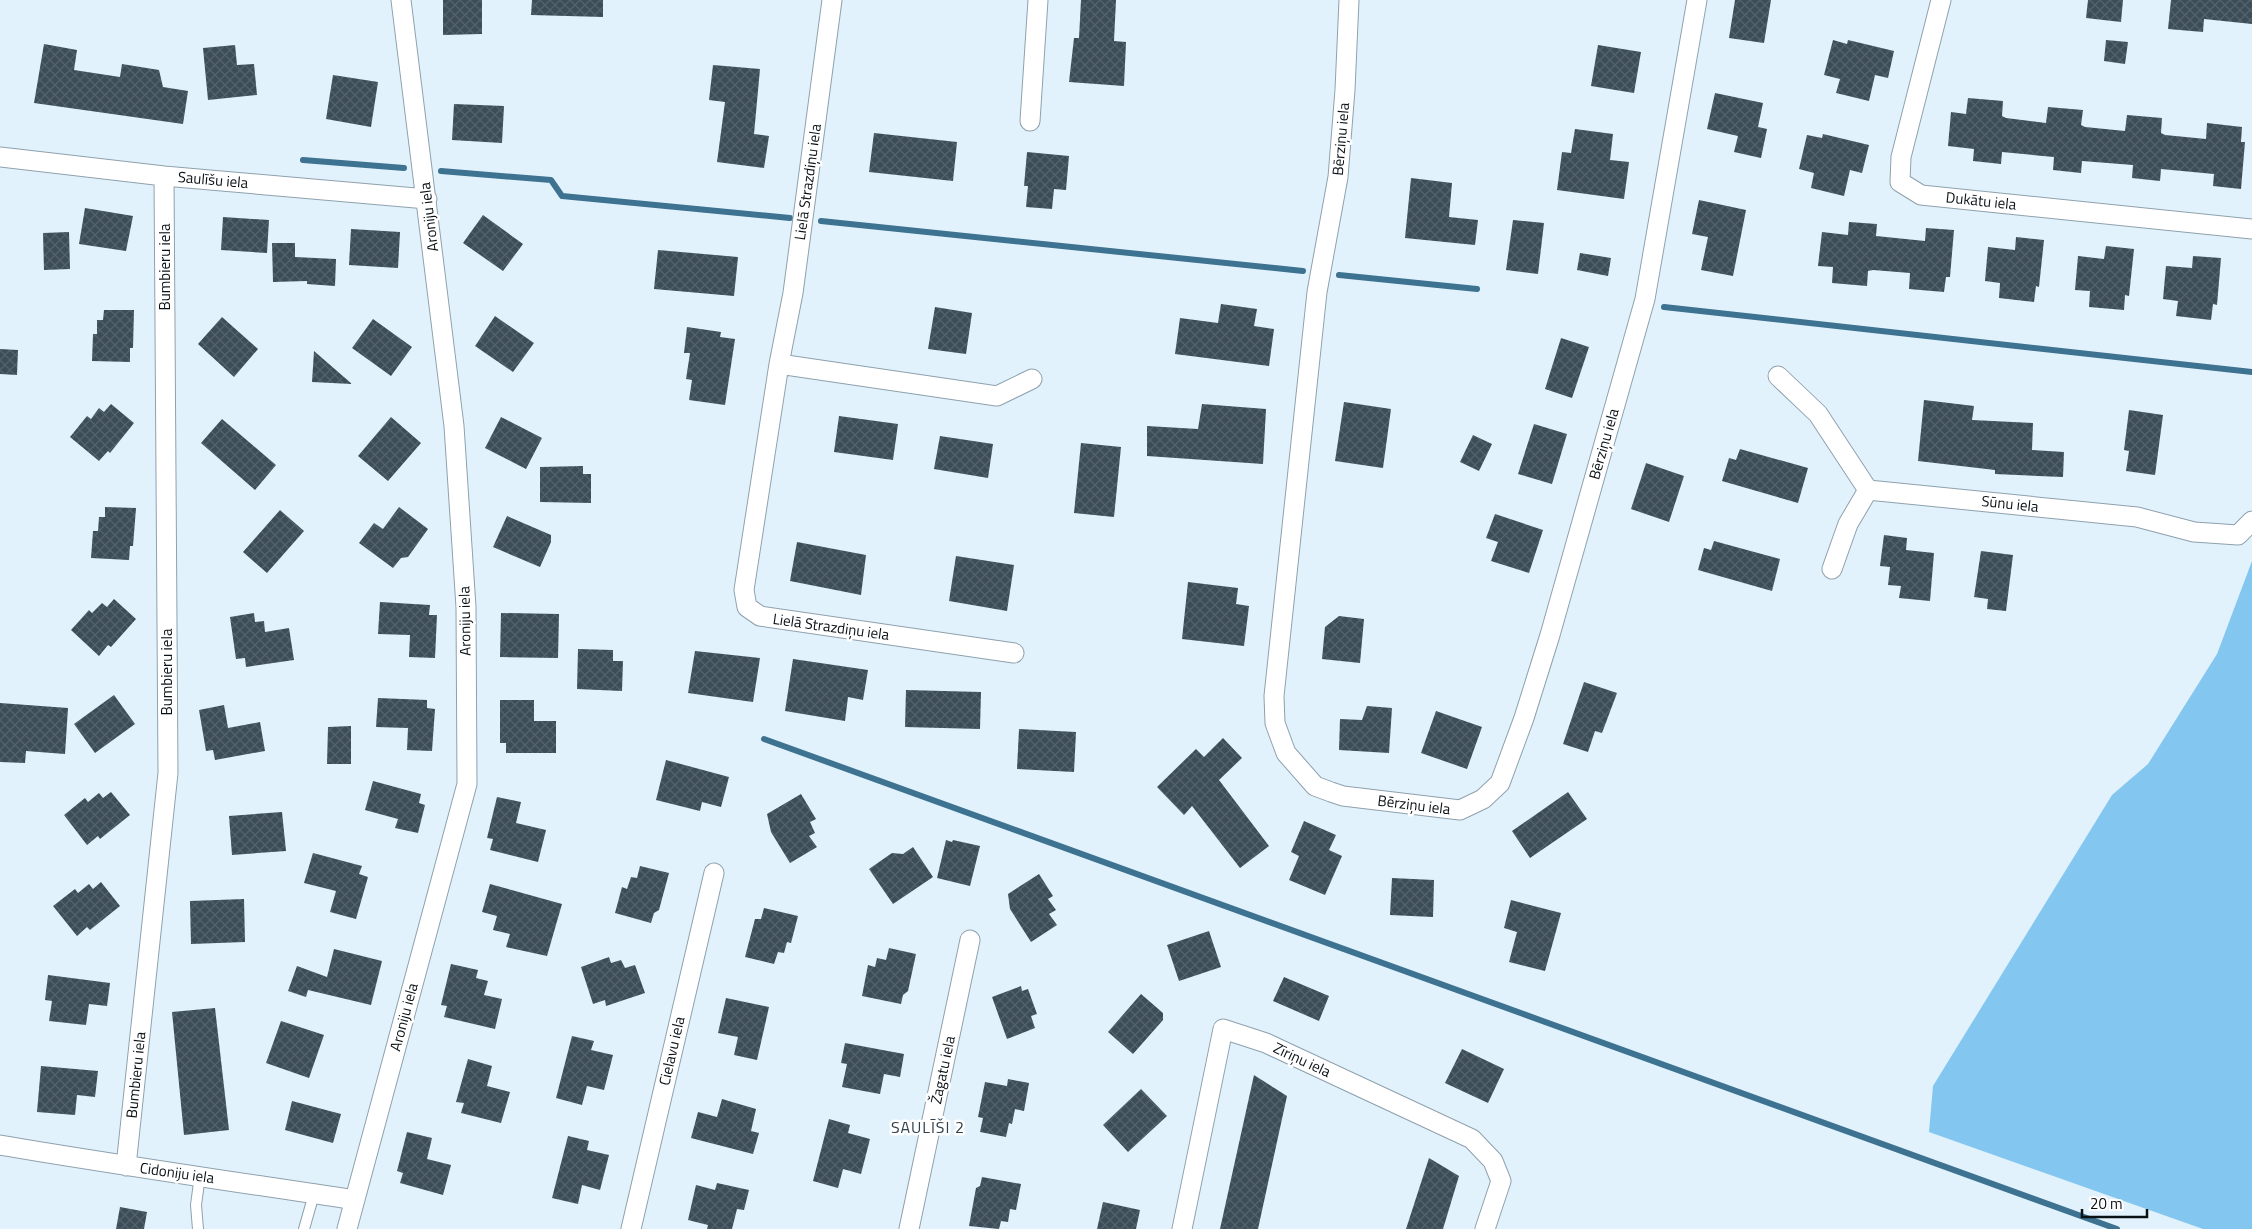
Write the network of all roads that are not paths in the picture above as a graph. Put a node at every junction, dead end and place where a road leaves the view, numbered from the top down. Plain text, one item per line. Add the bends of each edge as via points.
1 (401, 0) edge
2 (832, 0) edge
3 (1038, 0) edge
4 (1348, 0) edge
5 (1697, 0) edge
6 (1941, 0) edge
7 (1030, 121) dead end
8 (0, 156) edge
9 (164, 176) junction
10 (427, 199) junction
11 (2252, 229) edge
12 (779, 364) junction
13 (1778, 376) dead end
14 (1032, 379) dead end
15 (1868, 490) junction
16 (2252, 521) edge
17 (1832, 569) dead end
18 (1014, 653) dead end
19 (714, 874) dead end
20 (970, 940) dead end
21 (0, 1145) edge
22 (126, 1166) junction
23 (200, 1175) junction
24 (314, 1194) junction
25 (355, 1200) junction
26 (198, 1229) edge
27 (304, 1229) edge
28 (347, 1229) edge
29 (631, 1229) edge
30 (909, 1229) edge
31 (1182, 1229) edge
32 (1485, 1229) edge

1 - 10 street, Aroniju iela
2 - 12 street, Lielā Strazdiņu iela via 793,293
3 - 7 street
4 - 5 street, Bērziņu iela via 1338,177 1317,292 1274,696 1275,723 1286,753 1315,786 1342,796 1460,810 1483,799 1500,783 1550,635 1645,299
6 - 11 street, Dukātu iela via 1901,157 1900,182 1921,195
8 - 9 street, Saulīšu iela
9 - 10 street, Saulīšu iela
9 - 22 street, Bumbieru iela via 168,773
10 - 25 street, Aroniju iela via 454,426 466,607 467,784
12 - 14 street via 997,396
12 - 18 street, Lielā Strazdiņu iela via 744,590 747,607 760,616
13 - 15 street via 1818,414
15 - 16 street, Sūnu iela via 2137,517 2194,532 2238,535
15 - 17 street via 1848,524
19 - 29 street, Cielavu iela
20 - 30 street, Žagatu iela
21 - 22 street, Cidoniju iela
22 - 23 street, Cidoniju iela
23 - 24 street, Cidoniju iela
23 - 26 lane via 196,1205
24 - 25 street, Cidoniju iela
24 - 27 lane
25 - 28 street, Aroniju iela
31 - 32 street, Zīriņu iela via 1223,1029 1266,1044 1472,1139 1493,1161 1501,1181

